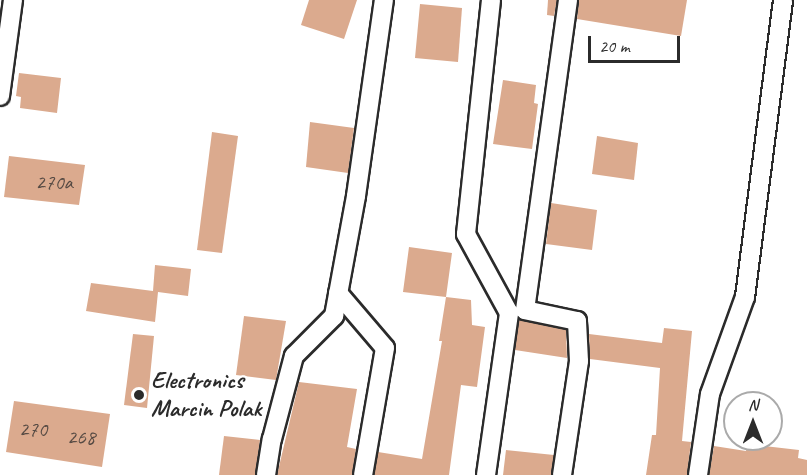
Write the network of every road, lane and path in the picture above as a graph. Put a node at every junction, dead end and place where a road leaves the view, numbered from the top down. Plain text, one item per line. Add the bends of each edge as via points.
1 (13, 0) edge
2 (384, 0) edge
3 (491, 0) edge
4 (568, 0) edge
5 (783, 0) edge
6 (0, 96) edge
7 (338, 293) junction
8 (266, 475) edge
9 (363, 475) edge
10 (486, 475) edge
11 (562, 475) edge
12 (698, 475) edge

1 - 6 lane
2 - 7 lane
3 - 10 lane via 466,234 509,313
4 - 11 lane via 525,310 576,321 579,361
5 - 12 lane via 746,297 710,394
7 - 8 lane via 334,316 294,356
7 - 9 lane via 386,348

